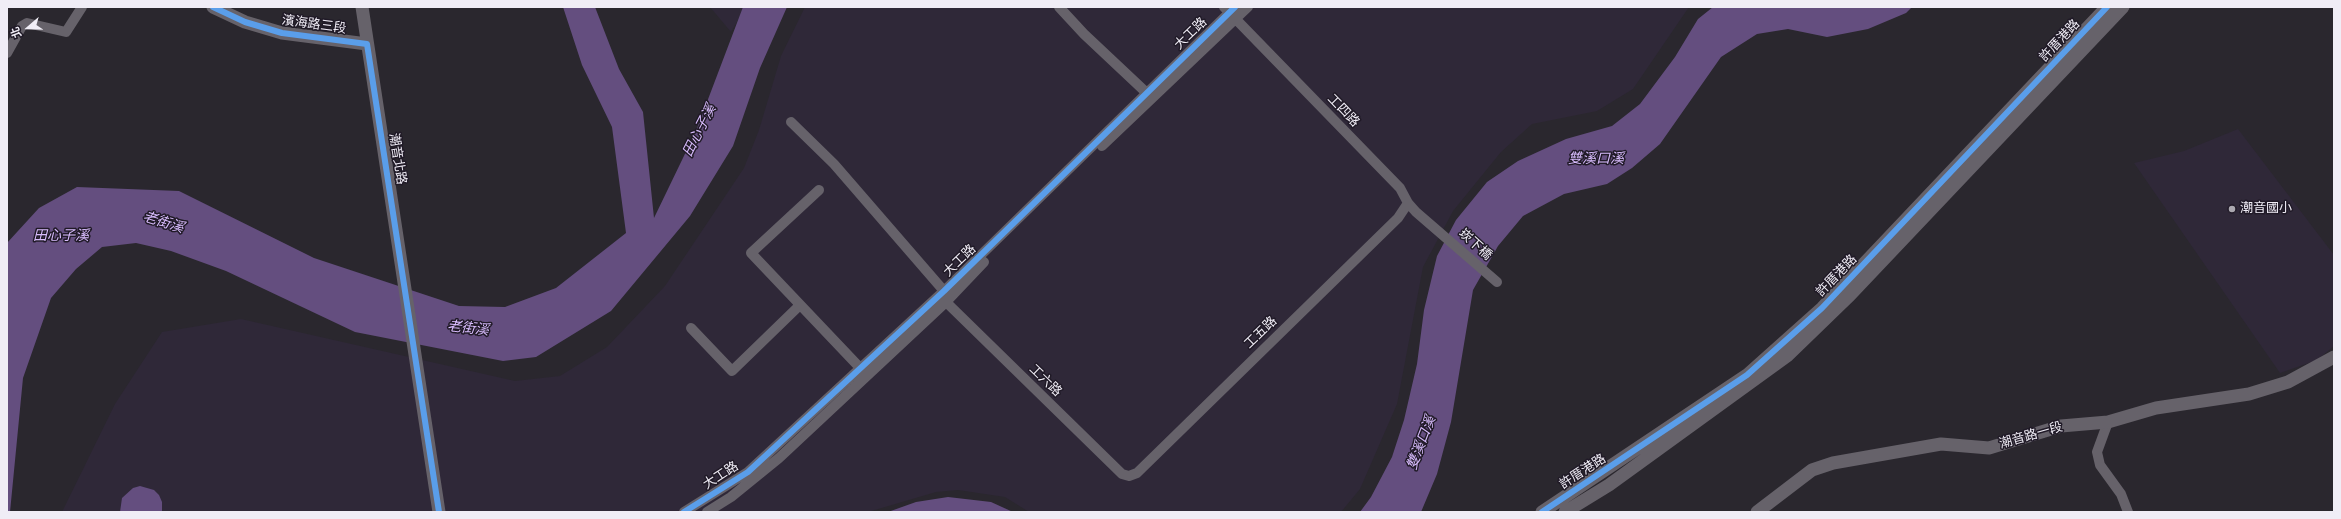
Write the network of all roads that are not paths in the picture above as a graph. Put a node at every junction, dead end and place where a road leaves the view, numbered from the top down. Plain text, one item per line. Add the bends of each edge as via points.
1 (82, 7) edge
2 (213, 7) edge
3 (362, 7) edge
4 (1059, 7) edge
5 (1248, 7) edge
6 (2107, 7) edge
7 (2123, 7) edge
8 (1231, 11) edge
9 (367, 44) junction
10 (7, 53) edge
11 (1150, 96) junction
12 (2010, 118) junction
13 (791, 122) dead end
14 (819, 190) dead end
15 (1408, 203) junction
16 (1442, 232) joint
17 (1494, 280) dead end
18 (944, 291) junction
19 (946, 302) junction
20 (800, 305) junction
21 (691, 328) dead end
22 (2334, 357) edge
23 (860, 367) junction
24 (867, 376) junction
25 (1729, 393) junction
26 (2108, 422) junction
27 (1129, 476) joint
28 (439, 512) edge
29 (684, 512) edge
30 (707, 512) edge
31 (1542, 512) edge
32 (1565, 512) edge
33 (1757, 512) edge
34 (2128, 512) edge

1 - 10 street via 66,32 27,23 22,26
2 - 9 street, 濱海路三段 via 245,22 282,33
3 - 9 street, 潮音北路
4 - 11 street
5 - 8 street, 大工路
6 - 12 street, 許厝港路
7 - 12 street, 許厝港路
8 - 11 street, 大工路
8 - 15 street, 工四路 via 1400,188
9 - 28 street, 潮音北路
11 - 18 street, 大工路
11 - 19 street, 大工路 via 1029,214
12 - 25 street, 許厝港路 via 1850,295 1787,356
13 - 18 street via 834,164
14 - 20 street via 751,253
15 - 16 street, 工四路
15 - 27 street, 工五路 via 1398,218 1137,473
16 - 17 street, 崁下橋
18 - 23 street, 大工路
19 - 24 street, 大工路
19 - 27 street, 工六路 via 1122,474
20 - 21 street via 732,371
20 - 23 street
22 - 26 street, 潮音路一段 via 2288,382 2249,394 2156,408
23 - 24 street
23 - 29 street, 大工路 via 748,472
24 - 30 street, 大工路 via 779,458 731,497
25 - 31 street, 許厝港路 via 1701,408
25 - 32 street, 許厝港路 via 1609,485
26 - 33 street, 潮音路一段 via 2061,426 1989,448 1941,444 1833,463 1812,470
26 - 34 street via 2097,452 2100,465 2122,494

